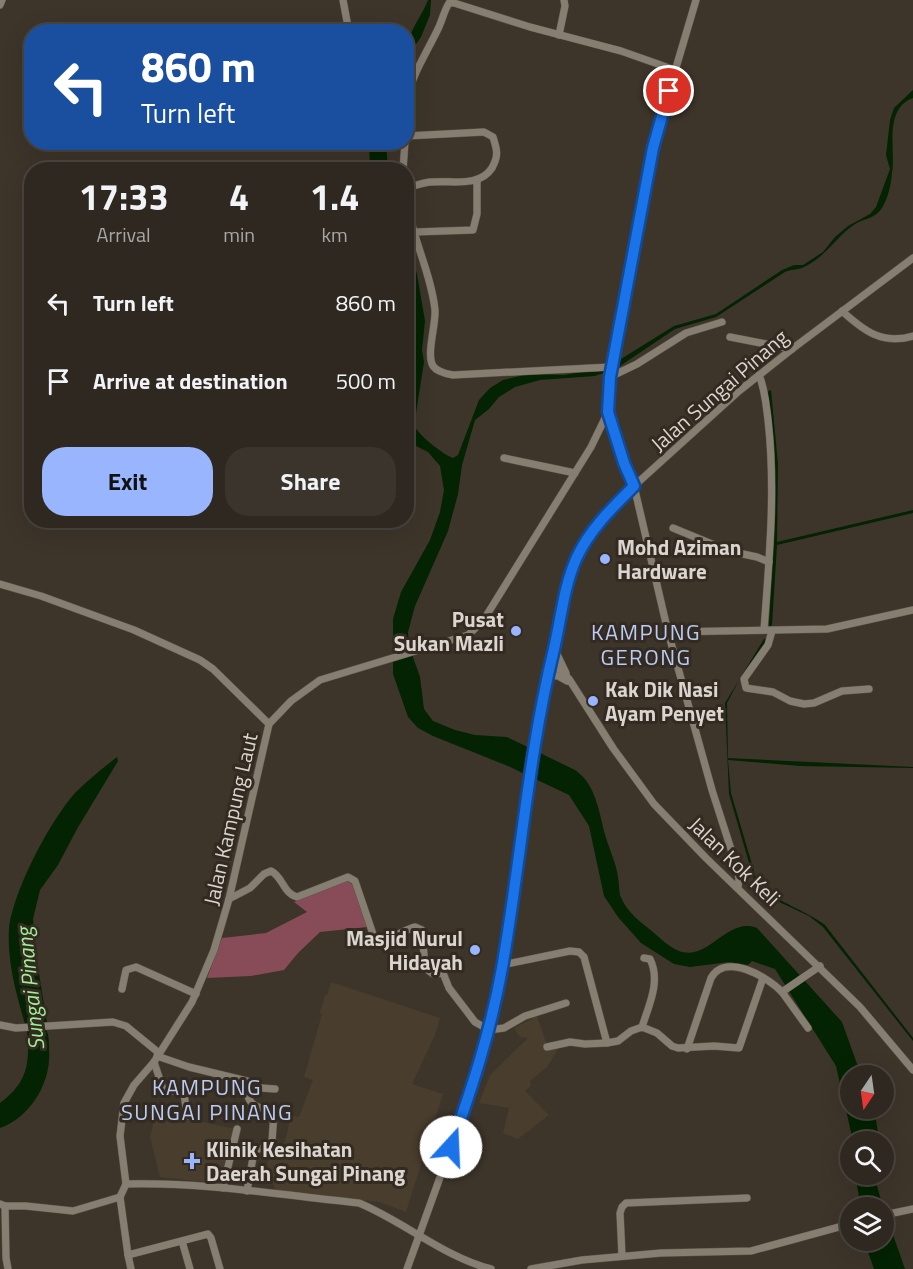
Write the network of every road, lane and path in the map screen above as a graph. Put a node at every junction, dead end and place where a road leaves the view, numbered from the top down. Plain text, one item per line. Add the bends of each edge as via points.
1 (2, 0) edge
2 (343, 0) edge
3 (564, 0) edge
4 (696, 0) edge
5 (454, 1) edge
6 (0, 5) edge
7 (348, 24) edge
8 (559, 35) junction
9 (675, 70) junction
10 (414, 77) edge
11 (414, 136) edge
12 (477, 181) junction
13 (414, 186) edge
14 (414, 228) edge
15 (415, 232) junction
16 (913, 258) edge
17 (842, 311) junction
18 (722, 322) dead end
19 (730, 336) dead end
20 (913, 336) edge
21 (792, 349) junction
22 (611, 372) junction
23 (759, 375) junction
24 (608, 412) junction
25 (504, 458) dead end
26 (574, 473) junction
27 (634, 486) junction
28 (673, 528) dead end
29 (769, 562) junction
30 (0, 584) edge
31 (913, 610) edge
32 (768, 631) junction
33 (668, 632) junction
34 (554, 648) junction
35 (551, 662) junction
36 (548, 675) junction
37 (570, 682) junction
38 (869, 689) dead end
39 (269, 724) junction
40 (738, 888) junction
41 (229, 899) junction
42 (644, 958) dead end
43 (502, 965) junction
44 (817, 968) junction
45 (763, 978) junction
46 (122, 989) dead end
47 (784, 991) junction
48 (196, 994) junction
49 (566, 1004) dead end
50 (0, 1025) edge
51 (642, 1027) junction
52 (808, 1028) dead end
53 (489, 1030) junction
54 (607, 1042) junction
55 (547, 1047) dead end
56 (687, 1049) junction
57 (157, 1057) junction
58 (911, 1065) edge
59 (247, 1087) junction
60 (275, 1089) dead end
61 (187, 1116) dead end
62 (237, 1129) dead end
63 (126, 1184) junction
64 (223, 1188) junction
65 (247, 1191) junction
66 (120, 1197) junction
67 (747, 1198) dead end
68 (2, 1205) edge
69 (913, 1209) edge
70 (894, 1212) edge
71 (840, 1227) edge
72 (418, 1236) junction
73 (182, 1241) junction
74 (128, 1255) junction
75 (622, 1256) junction
76 (8, 1269) edge
77 (131, 1269) edge
78 (190, 1269) edge
79 (220, 1269) edge
80 (407, 1269) edge
81 (491, 1269) edge
82 (531, 1269) edge

1 - 6 street
2 - 7 street
3 - 8 street
4 - 9 street
5 - 8 street
5 - 10 street via 446,8
8 - 9 street
9 - 22 street via 657,132
11 - 12 street via 489,133 498,158 488,174
12 - 13 street
12 - 15 street via 477,214 472,230
14 - 15 street
15 - 22 street via 434,301 430,357 436,369 453,375
16 - 17 street, Jalan Sungai Pinang
17 - 20 street via 881,338 898,340
17 - 21 street, Jalan Sungai Pinang
18 - 22 street via 686,333 636,364
19 - 21 street
21 - 23 street, Jalan Sungai Pinang
22 - 24 street
23 - 27 street, Jalan Sungai Pinang
23 - 29 street via 764,386 772,482
24 - 26 street, Jalan Kampung Laut
24 - 27 street
25 - 26 street
26 - 39 street, Jalan Kampung Laut via 483,621 468,635 320,680 291,701
27 - 33 street
27 - 34 street, Jalan Sungai Pinang via 602,520 577,558
28 - 29 street via 733,553
29 - 32 street
30 - 39 street via 134,630 200,660
31 - 32 street via 827,629
32 - 33 street
32 - 38 street via 768,645 744,679 749,689 773,692 804,704 842,692
33 - 40 street via 730,842
34 - 35 street, Jalan Sungai Pinang
34 - 37 street
35 - 36 street, Jalan Sungai Pinang
35 - 37 street, Jalan Kok Keli
36 - 37 street
36 - 43 street, Jalan Sungai Pinang via 526,789
37 - 40 street, Jalan Kok Keli via 644,791
39 - 41 street, Jalan Kampung Laut
40 - 44 street, Jalan Kok Keli
41 - 48 street, Jalan Kampung Laut
41 - 53 street via 271,871 289,894 297,897 351,878 374,937 385,941 400,931 419,927 425,968 433,974 443,973 449,988 475,1022
42 - 51 street via 652,964 654,991
43 - 53 street, Jalan Sungai Pinang
43 - 54 street via 579,952 584,957
44 - 47 street
44 - 58 street, Jalan Kok Keli via 860,1007
45 - 47 street
45 - 56 street via 740,1046
45 - 56 street via 732,966 716,970
46 - 48 street via 126,969 136,967
47 - 52 street
48 - 57 street, Jalan Kampung Laut
49 - 53 street
50 - 57 street via 16,1028 118,1023
51 - 54 street via 618,1041
51 - 56 street via 674,1047
53 - 72 street, Jalan Sungai Pinang via 474,1083
54 - 55 street via 570,1042
57 - 59 street via 247,1081
57 - 61 street via 163,1089 184,1093
57 - 63 street, Jalan Kampung Laut via 124,1103 120,1136
59 - 60 street
59 - 65 street via 250,1102 274,1113 272,1141 269,1148 254,1152
62 - 64 street
63 - 64 street
63 - 66 street
64 - 65 street
65 - 72 street via 359,1203
66 - 68 street via 73,1211
66 - 74 street
67 - 75 street via 626,1203 620,1212
68 - 76 street
69 - 70 street
71 - 75 street via 751,1251
72 - 80 street, Jalan Sungai Pinang
72 - 81 street
73 - 74 street
73 - 78 street
73 - 79 street via 208,1234
74 - 77 street
75 - 82 street

